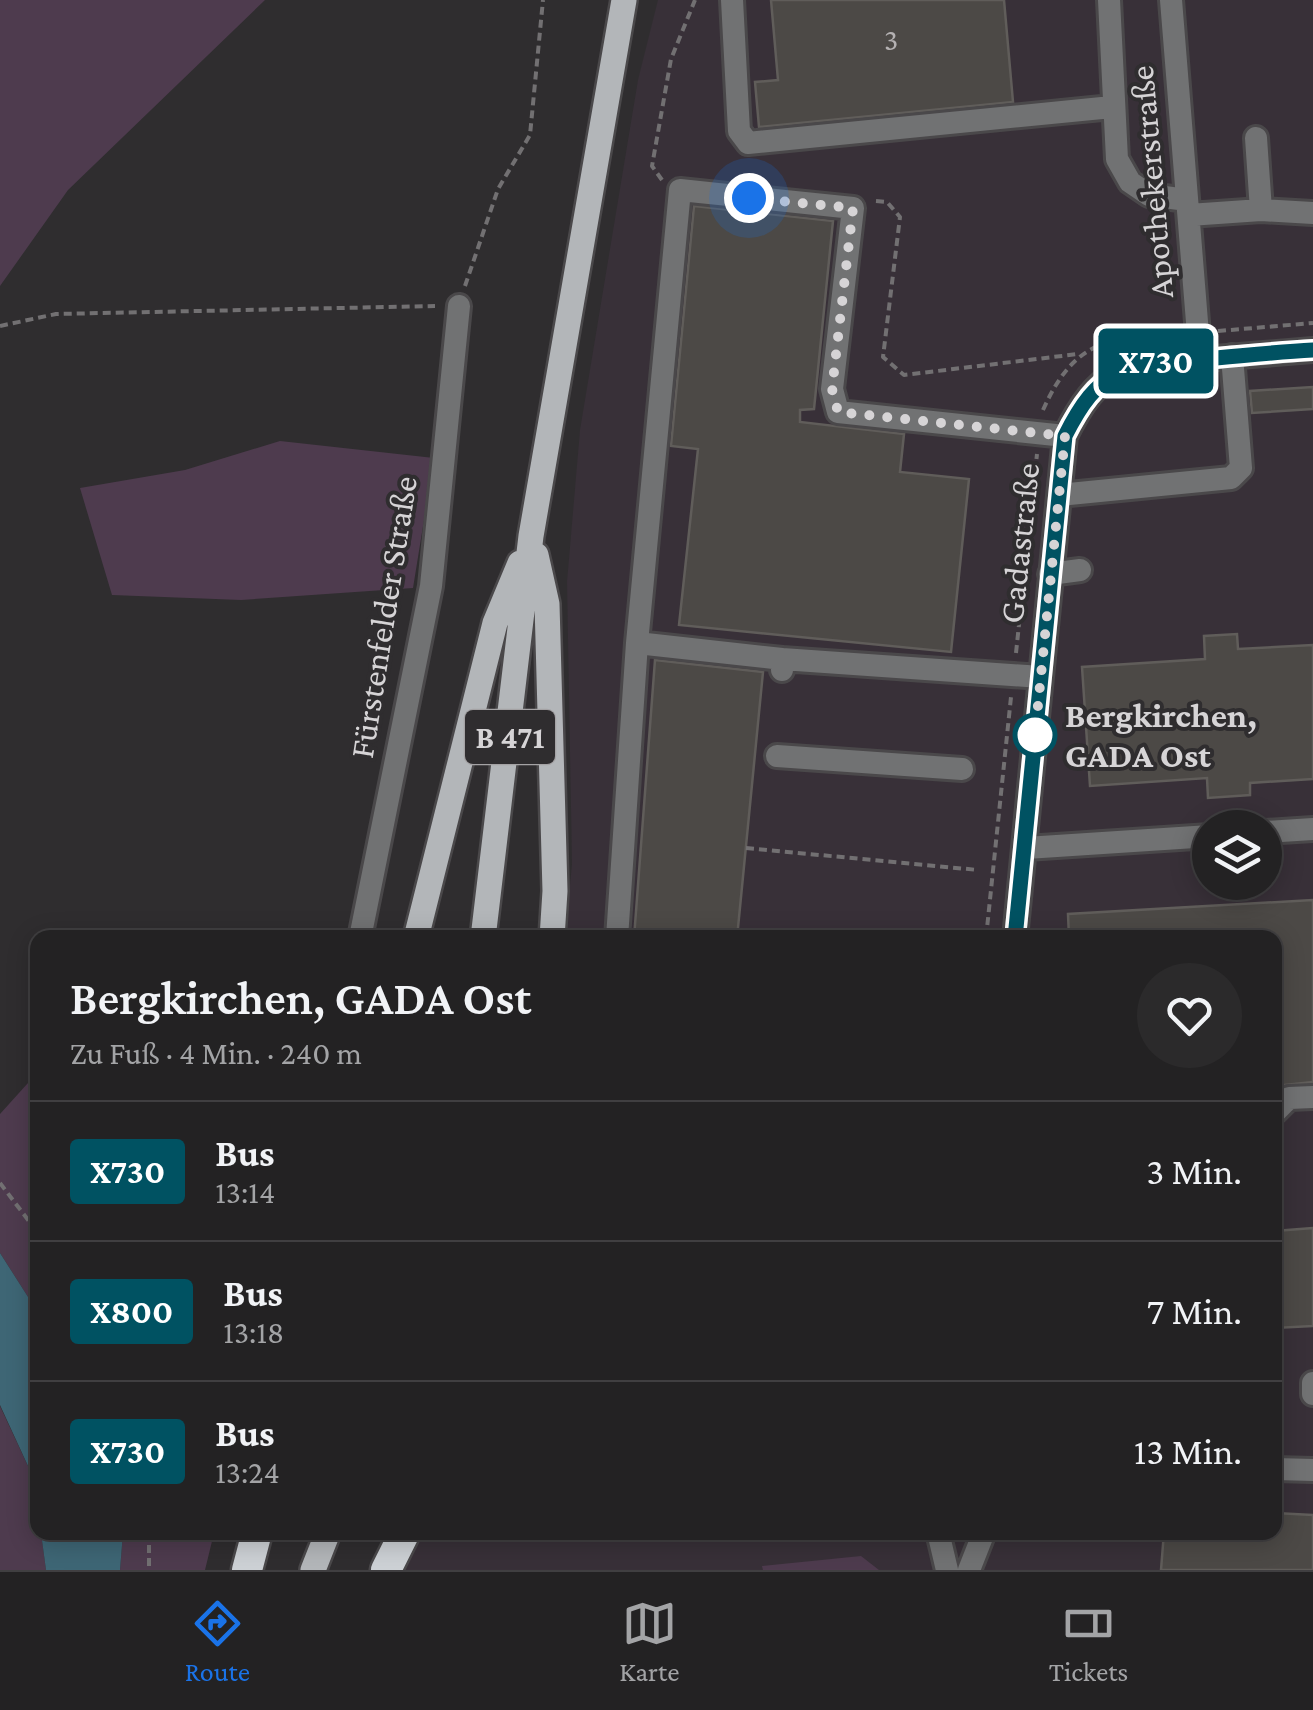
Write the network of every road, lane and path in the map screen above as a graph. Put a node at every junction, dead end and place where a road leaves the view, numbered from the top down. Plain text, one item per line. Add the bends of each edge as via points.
1 (543, 0) edge
2 (624, 0) edge
3 (695, 0) edge
4 (732, 0) edge
5 (1171, 0) edge
6 (1107, 1) edge
7 (1112, 107) junction
8 (1256, 138) dead end
9 (680, 183) dead end
10 (868, 200) dead end
11 (1188, 207) junction
12 (1261, 210) junction
13 (1313, 213) edge
14 (459, 308) junction
15 (0, 326) edge
16 (1313, 350) edge
17 (1080, 354) dead end
18 (1232, 356) junction
19 (1200, 359) junction
20 (1065, 436) junction
21 (1059, 494) junction
22 (531, 536) junction
23 (1080, 570) dead end
24 (1050, 574) junction
25 (636, 643) junction
26 (1040, 678) junction
27 (777, 756) dead end
28 (962, 769) dead end
29 (1313, 829) edge
30 (1282, 831) edge
31 (1192, 837) edge
32 (746, 848) dead end
33 (1026, 848) junction
34 (978, 870) dead end
35 (362, 930) edge
36 (418, 930) edge
37 (484, 930) edge
38 (553, 930) edge
39 (618, 930) edge
40 (1016, 930) edge
41 (1313, 1097) edge
42 (1282, 1105) edge
43 (0, 1183) edge
44 (30, 1222) edge
45 (1313, 1383) edge
46 (1313, 1394) edge
47 (1282, 1469) edge
48 (1313, 1470) edge
49 (148, 1540) edge
50 (255, 1540) edge
51 (325, 1540) edge
52 (400, 1540) edge
53 (940, 1540) edge
54 (981, 1540) edge
55 (149, 1570) edge
56 (246, 1570) edge
57 (313, 1570) edge
58 (386, 1570) edge
59 (947, 1570) edge
60 (969, 1570) edge

1 - 14 path via 530,135 498,189
2 - 22 main road, B 471
3 - 9 path via 670,58 652,166 660,180
4 - 7 street via 739,131 748,143
5 - 11 street, Apothekerstraße
6 - 7 street
7 - 11 street via 1116,158 1130,182
8 - 12 street
10 - 17 path via 887,202 900,217 882,357 904,375
11 - 12 street
11 - 19 street, Apothekerstraße
12 - 13 street
14 - 15 path via 56,314
14 - 35 street, Fürstenfelder Straße via 431,586
16 - 18 street, Gadastraße
18 - 19 street, Gadastraße
18 - 21 street via 1241,468 1231,478
19 - 20 street, Gadastraße via 1141,362 1109,378 1084,398
20 - 21 street, Gadastraße
20 - 25 street via 838,412 832,389 853,208 680,190
21 - 24 street, Gadastraße
22 - 36 main road via 494,623
22 - 37 main road, B 471
22 - 38 main road via 547,604
23 - 24 street
24 - 26 street, Gadastraße
25 - 26 street via 782,664
25 - 39 street
26 - 33 street, Gadastraße
27 - 28 street
29 - 30 street
31 - 33 street
32 - 34 path
33 - 40 street, Gadastraße
41 - 42 street via 1289,1098
43 - 44 path
45 - 46 street
47 - 48 street
49 - 55 path
50 - 56 highway
51 - 57 main road
52 - 58 highway
53 - 59 street
54 - 60 street

